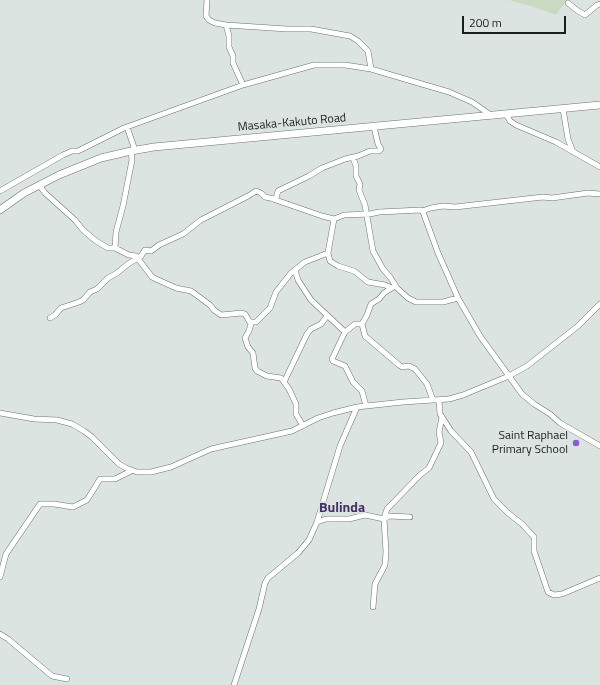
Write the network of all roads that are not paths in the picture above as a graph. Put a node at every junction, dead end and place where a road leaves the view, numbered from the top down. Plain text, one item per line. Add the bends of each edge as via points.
1 (207, 0) edge
2 (568, 3) dead end
3 (600, 4) edge
4 (226, 25) junction
5 (371, 69) junction
6 (243, 85) junction
7 (600, 105) edge
8 (563, 109) junction
9 (506, 114) junction
10 (492, 116) junction
11 (374, 126) junction
12 (127, 127) junction
13 (133, 150) junction
14 (573, 152) junction
15 (353, 158) junction
16 (600, 167) edge
17 (39, 184) junction
18 (0, 191) edge
19 (600, 194) edge
20 (272, 199) junction
21 (0, 210) edge
22 (422, 211) junction
23 (366, 214) junction
24 (334, 219) junction
25 (115, 248) junction
26 (328, 253) junction
27 (138, 257) junction
28 (295, 270) junction
29 (394, 287) junction
30 (458, 298) junction
31 (600, 304) edge
32 (327, 316) junction
33 (50, 318) dead end
34 (251, 324) junction
35 (362, 324) junction
36 (345, 332) junction
37 (509, 376) junction
38 (284, 382) junction
39 (433, 400) junction
40 (440, 400) junction
41 (366, 406) junction
42 (357, 407) junction
43 (0, 413) edge
44 (442, 417) junction
45 (303, 426) junction
46 (600, 446) edge
47 (132, 470) junction
48 (410, 517) dead end
49 (384, 519) junction
50 (317, 522) junction
51 (0, 577) edge
52 (600, 578) edge
53 (373, 607) dead end
54 (0, 634) edge
55 (67, 679) dead end
56 (234, 685) edge

1 - 4 street via 206,16 209,20
2 - 3 street via 585,15
4 - 5 street via 311,29 350,36 368,51
4 - 6 street via 228,47
5 - 6 street via 345,65 314,65
5 - 10 street via 449,92 472,102
6 - 12 street
7 - 8 highway, Masaka-Kakuto Road
8 - 9 highway, Masaka-Kakuto Road
8 - 14 street
9 - 10 highway, Masaka-Kakuto Road
9 - 14 street via 516,125
10 - 11 highway, Masaka-Kakuto Road
11 - 13 highway, Masaka-Kakuto Road
11 - 15 street via 380,150 370,150
12 - 13 street
12 - 18 street via 78,151 63,155
13 - 17 highway, Masaka-Kakuto Road via 101,158
13 - 25 street
14 - 16 street
15 - 20 street via 335,162 279,190 276,198
15 - 23 street
17 - 21 highway, Masaka-Kakuto Road
17 - 25 street via 91,237 108,248
19 - 22 street via 443,206
20 - 24 street
20 - 27 street via 253,192 201,220 183,234 151,251 145,250
22 - 23 street
22 - 30 street
23 - 24 street via 344,215
23 - 29 street via 373,251 390,276
24 - 26 street
25 - 27 street
26 - 28 street via 305,262
26 - 29 street via 330,261 368,282
27 - 33 street via 83,300 61,308
27 - 34 street via 156,279 176,288 191,291 222,315 245,314
28 - 32 street via 298,280 311,300
28 - 34 street via 287,276 276,292 270,308
29 - 30 street via 416,302 443,302
29 - 35 street via 372,303
30 - 37 street
31 - 37 street via 570,332 527,366
32 - 36 street
32 - 38 street via 307,334
34 - 38 street via 245,338 253,353 255,368 260,373 278,377
35 - 36 street via 355,324
35 - 39 street via 365,336 397,364 411,367 419,373 428,384
36 - 41 street via 332,360 345,366 353,382 362,391
37 - 40 street via 463,395
37 - 46 street via 530,402
38 - 45 street via 295,401 296,414
39 - 40 street
39 - 41 street
40 - 44 street
41 - 42 street
42 - 45 street via 333,412
42 - 50 street via 340,446
43 - 47 street via 72,424 92,437 119,464
44 - 49 street via 439,432 441,443 429,468 388,509
44 - 52 street via 451,431 471,452 494,499 534,537 534,550 548,592 554,595 562,594
45 - 47 street via 292,431 203,451 161,470
47 - 51 street via 115,479 100,479 87,500 73,507 40,504 6,554
48 - 49 street via 389,516
49 - 50 street via 365,515 349,519 326,518
49 - 53 street via 385,565 375,584
50 - 56 street via 303,548 265,583
54 - 55 street via 52,676

